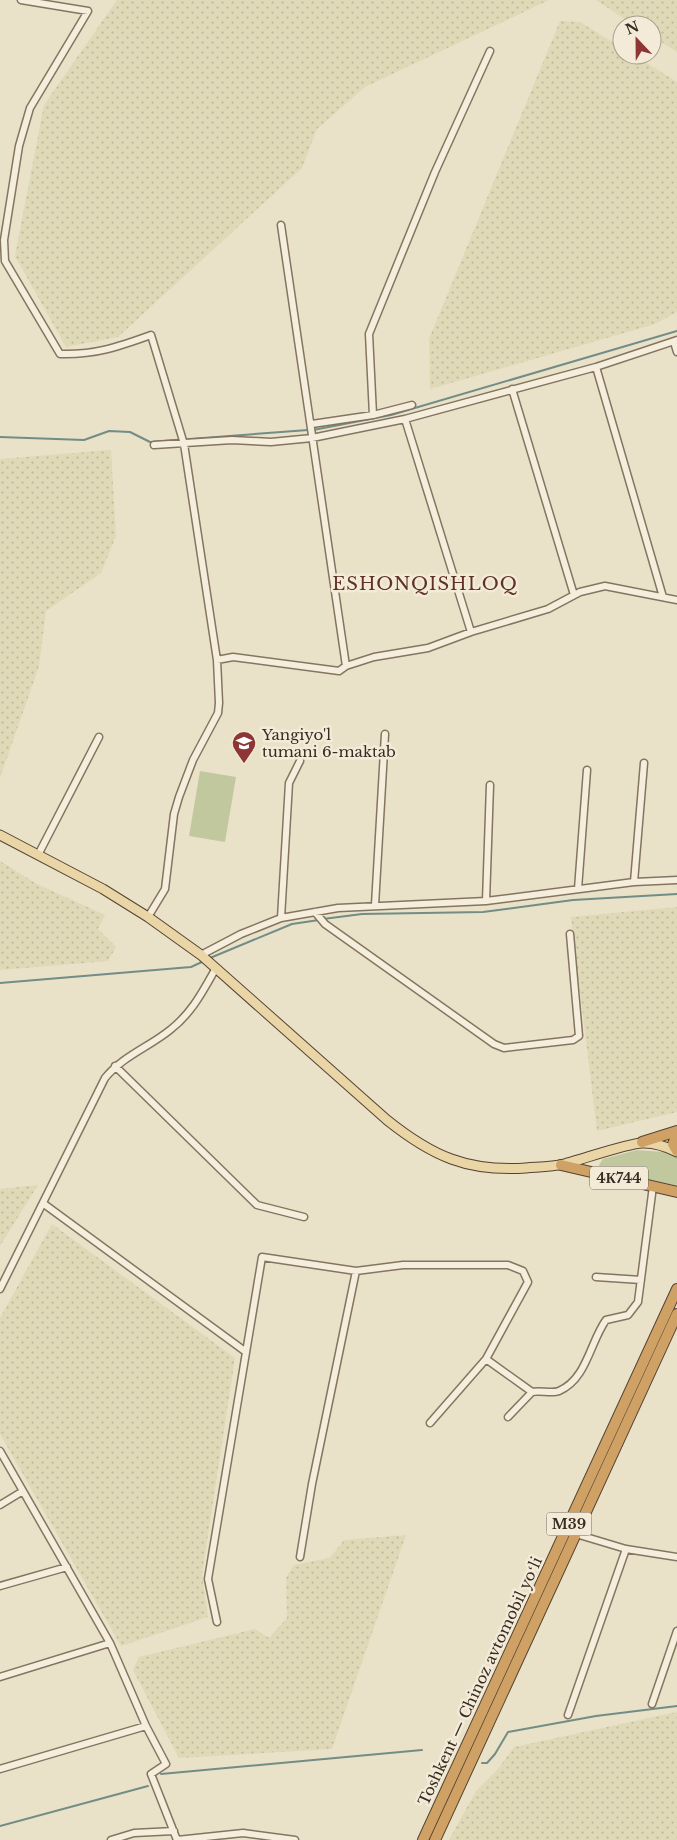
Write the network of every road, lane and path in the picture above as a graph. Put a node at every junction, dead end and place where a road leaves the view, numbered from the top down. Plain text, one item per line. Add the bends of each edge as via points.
1 (21, 0) edge
2 (490, 51) dead end
3 (281, 225) dead end
4 (676, 341) edge
5 (677, 352) edge
6 (596, 367) junction
7 (512, 390) junction
8 (412, 405) dead end
9 (372, 415) junction
10 (405, 420) junction
11 (312, 424) junction
12 (312, 438) junction
13 (184, 444) junction
14 (154, 445) dead end
15 (574, 595) junction
16 (663, 597) junction
17 (677, 600) edge
18 (470, 632) junction
19 (218, 660) junction
20 (346, 666) junction
21 (385, 734) dead end
22 (99, 737) dead end
23 (300, 761) dead end
24 (644, 763) dead end
25 (587, 770) dead end
26 (490, 784) dead end
27 (0, 834) edge
28 (38, 855) junction
29 (677, 880) edge
30 (634, 882) junction
31 (578, 889) junction
32 (486, 901) junction
33 (375, 905) junction
34 (316, 912) junction
35 (148, 917) junction
36 (281, 918) junction
37 (570, 934) dead end
38 (201, 955) junction
39 (213, 966) junction
40 (115, 1066) junction
41 (677, 1132) edge
42 (642, 1142) junction
43 (677, 1152) edge
44 (561, 1165) junction
45 (654, 1186) junction
46 (677, 1192) edge
47 (44, 1204) junction
48 (304, 1217) dead end
49 (356, 1271) junction
50 (596, 1277) dead end
51 (642, 1280) junction
52 (2, 1282) edge
53 (0, 1289) edge
54 (677, 1289) edge
55 (675, 1303) edge
56 (677, 1314) edge
57 (246, 1352) junction
58 (486, 1359) junction
59 (532, 1392) junction
60 (508, 1417) dead end
61 (430, 1423) dead end
62 (0, 1451) edge
63 (23, 1491) junction
64 (0, 1505) edge
65 (576, 1534) junction
66 (626, 1549) junction
67 (300, 1557) dead end
68 (677, 1558) edge
69 (66, 1567) junction
70 (0, 1586) edge
71 (217, 1622) dead end
72 (677, 1631) edge
73 (110, 1643) junction
74 (0, 1677) edge
75 (652, 1704) dead end
76 (568, 1714) dead end
77 (146, 1726) junction
78 (0, 1769) edge
79 (174, 1831) junction
80 (111, 1840) edge
81 (295, 1840) edge
82 (423, 1840) edge
83 (435, 1840) edge

1 - 13 street via 88,11 30,108 19,146 4,240 5,261 60,354 86,355 112,350 151,335
2 - 9 street via 369,334
3 - 11 street
4 - 5 street
4 - 6 street
6 - 7 street
6 - 16 street
7 - 10 street
7 - 15 street
8 - 9 street
9 - 11 street
10 - 12 street
10 - 18 street
11 - 12 street
12 - 13 street
12 - 20 street
13 - 14 street
13 - 19 street
15 - 16 street via 605,586
15 - 18 street via 548,609
16 - 17 street
18 - 20 street via 428,648 389,654
19 - 20 street via 232,657 329,671 339,671
19 - 35 street via 218,713 193,760 179,797 165,888
21 - 33 street
22 - 28 street
23 - 36 street via 289,783
24 - 30 street
25 - 31 street
26 - 32 street
27 - 28 main road
28 - 35 main road
29 - 30 street
30 - 31 street
31 - 32 street
32 - 33 street
33 - 34 street
34 - 36 street
34 - 37 street via 325,924 504,1048 573,1040 579,1036
35 - 38 main road
36 - 38 street
38 - 39 main road
39 - 40 street via 186,1016
39 - 44 main road via 387,1120 426,1148 450,1160 481,1168
40 - 47 street via 105,1078
40 - 48 street via 257,1205
41 - 42 highway
41 - 43 highway via 673,1144
42 - 43 main road
42 - 44 main road
44 - 45 highway, 4К744
45 - 46 highway, 4К744
45 - 51 street
47 - 52 street
47 - 57 street
49 - 57 street via 262,1257
49 - 58 street via 403,1265 508,1265 523,1271 528,1282
49 - 67 street
50 - 51 street
51 - 59 street via 638,1302 628,1315 606,1320 575,1380 557,1392
52 - 53 street
54 - 55 highway, Toshkent — Chinoz avtomobil yoʻli / M39
55 - 82 highway, Toshkent — Chinoz avtomobil yoʻli / M39
56 - 65 highway, Toshkent — Chinoz avtomobil yoʻli / M39
57 - 71 street via 208,1579
58 - 59 street
58 - 61 street
59 - 60 street
62 - 63 street
63 - 64 street
63 - 69 street
65 - 66 street
65 - 83 highway, Toshkent — Chinoz avtomobil yoʻli / M39
66 - 68 street
66 - 76 street
69 - 70 street
69 - 73 street
72 - 75 street
73 - 74 street
73 - 77 street
77 - 78 street
77 - 79 street via 166,1764 151,1774
79 - 80 street via 134,1833
79 - 81 street via 177,1840 243,1833

